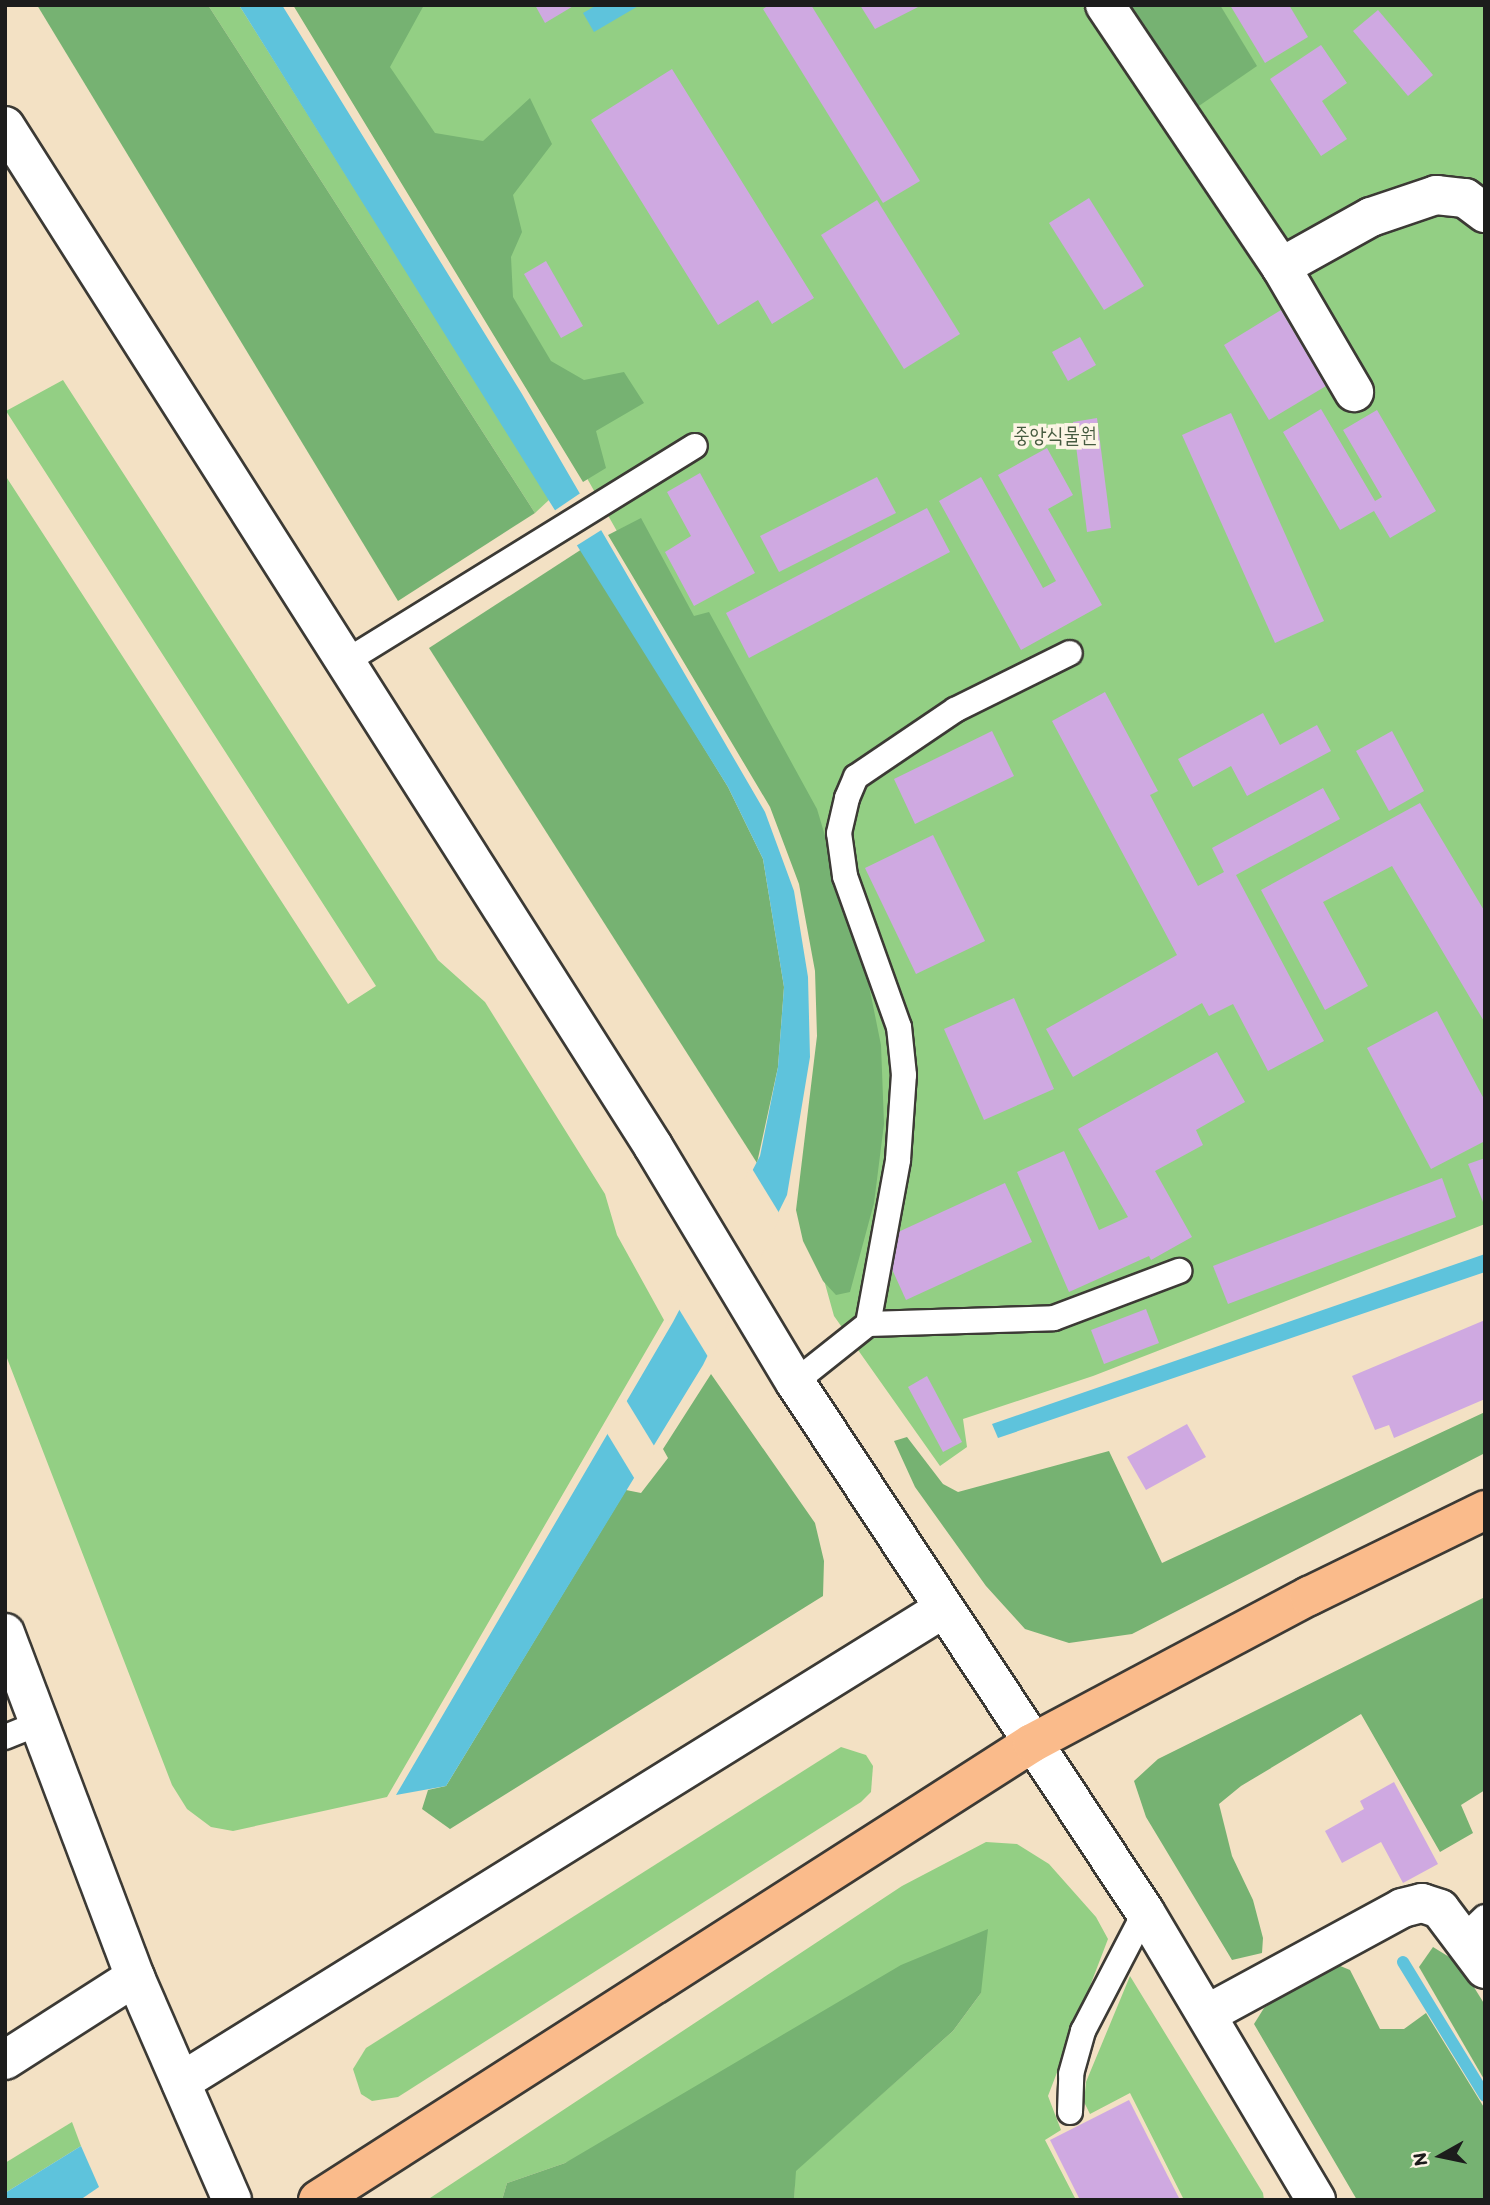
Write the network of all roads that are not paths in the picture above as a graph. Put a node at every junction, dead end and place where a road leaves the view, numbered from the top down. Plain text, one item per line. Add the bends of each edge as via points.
1 (1105, 5) edge
2 (5, 126) edge
3 (15, 166) edge
4 (1485, 213) edge
5 (1281, 267) junction
6 (1354, 392) dead end
7 (695, 446) dead end
8 (1070, 653) dead end
9 (345, 662) junction
10 (1180, 1271) dead end
11 (868, 1324) junction
12 (793, 1378) junction
13 (1485, 1510) edge
14 (943, 1609) junction
15 (5, 1633) edge
16 (21, 1731) edge
17 (1032, 1744) junction
18 (1145, 1912) junction
19 (1474, 1927) edge
20 (1485, 1969) edge
21 (135, 1977) junction
22 (1209, 2013) junction
23 (5, 2060) edge
24 (181, 2082) junction
25 (1070, 2112) dead end
26 (232, 2200) edge
27 (318, 2200) edge
28 (1316, 2200) edge

1 - 5 street
2 - 3 street
3 - 9 street
4 - 5 street via 1465,198 1422,198 1371,217
5 - 6 street
7 - 9 lane
8 - 11 lane via 956,710 856,777 847,797 839,833 845,876 899,1027 904,1075 898,1160
9 - 12 street via 653,1146
10 - 11 lane via 1054,1318
11 - 12 lane
12 - 14 street
13 - 17 main road via 1188,1658
14 - 17 street
14 - 24 street
15 - 16 street
16 - 21 street
17 - 18 street
17 - 27 main road
18 - 22 street
18 - 25 lane via 1083,2031 1071,2074
19 - 20 street
19 - 22 street via 1422,1903 1402,1908
21 - 23 street
21 - 24 street
22 - 28 street
24 - 26 street

